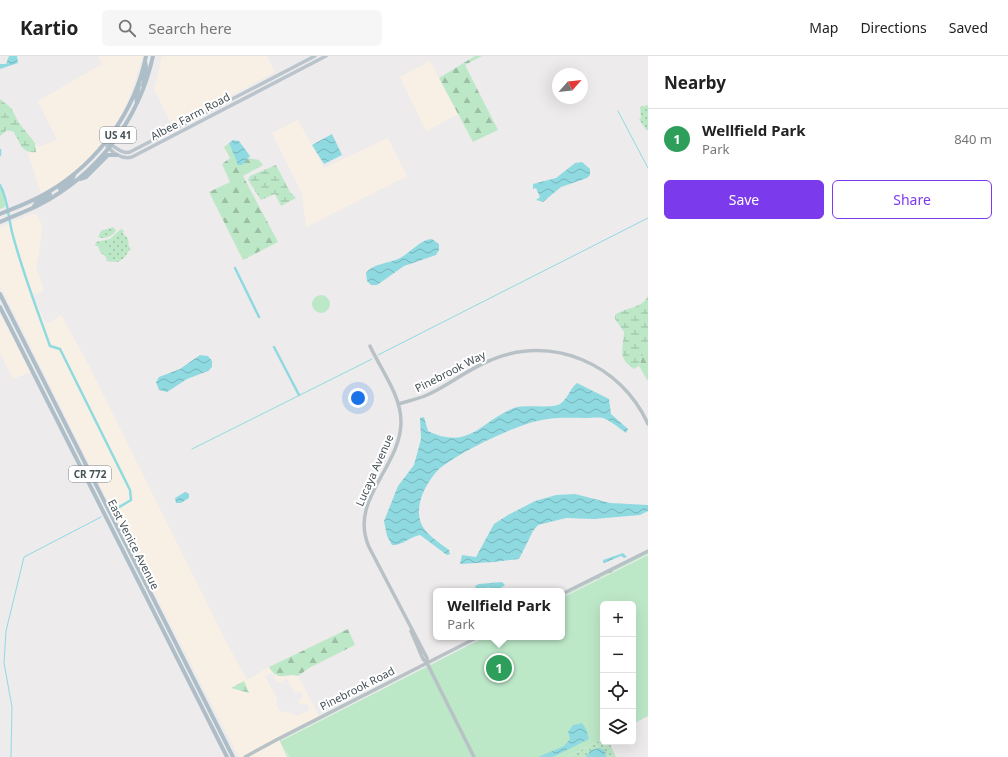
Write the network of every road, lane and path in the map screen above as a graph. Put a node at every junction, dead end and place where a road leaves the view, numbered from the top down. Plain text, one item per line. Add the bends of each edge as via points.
1 (146, 56) edge
2 (149, 56) edge
3 (153, 56) edge
4 (315, 56) edge
5 (326, 56) edge
6 (309, 59) junction
7 (144, 62) junction
8 (151, 63) junction
9 (311, 63) junction
10 (139, 80) junction
11 (142, 91) junction
12 (137, 104) junction
13 (158, 138) junction
14 (160, 142) junction
15 (105, 143) junction
16 (110, 146) junction
17 (117, 155) junction
18 (74, 174) junction
19 (76, 181) junction
20 (56, 188) junction
21 (56, 195) junction
22 (33, 208) junction
23 (2, 213) edge
24 (0, 222) edge
25 (0, 294) edge
26 (0, 307) edge
27 (370, 346) dead end
28 (398, 404) junction
29 (648, 424) edge
30 (648, 551) edge
31 (565, 592) edge
32 (472, 640) edge
33 (427, 663) junction
34 (227, 757) edge
35 (233, 757) edge
36 (245, 757) edge
37 (474, 757) edge

1 - 7 main road, US 41
2 - 8 main road
3 - 8 main road, US 41
4 - 6 main road, Albee Farm Road
5 - 9 main road, Albee Farm Road
6 - 9 main road
6 - 13 main road, Albee Farm Road
7 - 10 main road, US 41
7 - 11 main road via 146,67
8 - 11 main road, US 41
9 - 14 main road, Albee Farm Road
10 - 12 main road
10 - 15 main road, US 41 via 122,119
11 - 12 main road, US 41
12 - 16 main road, US 41
13 - 14 main road
13 - 16 main road, Albee Farm Road via 128,153
14 - 17 main road, Albee Farm Road via 132,157
15 - 16 main road, Albee Farm Road
15 - 18 main road, US 41
16 - 17 main road, Albee Farm Road
16 - 19 main road, US 41
17 - 19 main road via 108,155 86,177
18 - 20 main road, US 41
18 - 21 main road via 73,179
19 - 21 main road, US 41
20 - 22 main road
20 - 23 main road, US 41
21 - 22 main road, US 41
22 - 24 main road, US 41
25 - 35 main road, East Venice Avenue / CR 772
26 - 34 main road, East Venice Avenue / CR 772
27 - 28 street, Lucaya Avenue
28 - 29 street, Pinebrook Way via 428,394 460,375 497,358 518,352 546,351 581,359 609,374 633,398
28 - 33 street, Lucaya Avenue via 401,421 398,441 367,504 363,527 369,547
30 - 31 street
32 - 33 street, Pinebrook Road
33 - 36 street, Pinebrook Road
33 - 37 street, Lucaya Avenue

